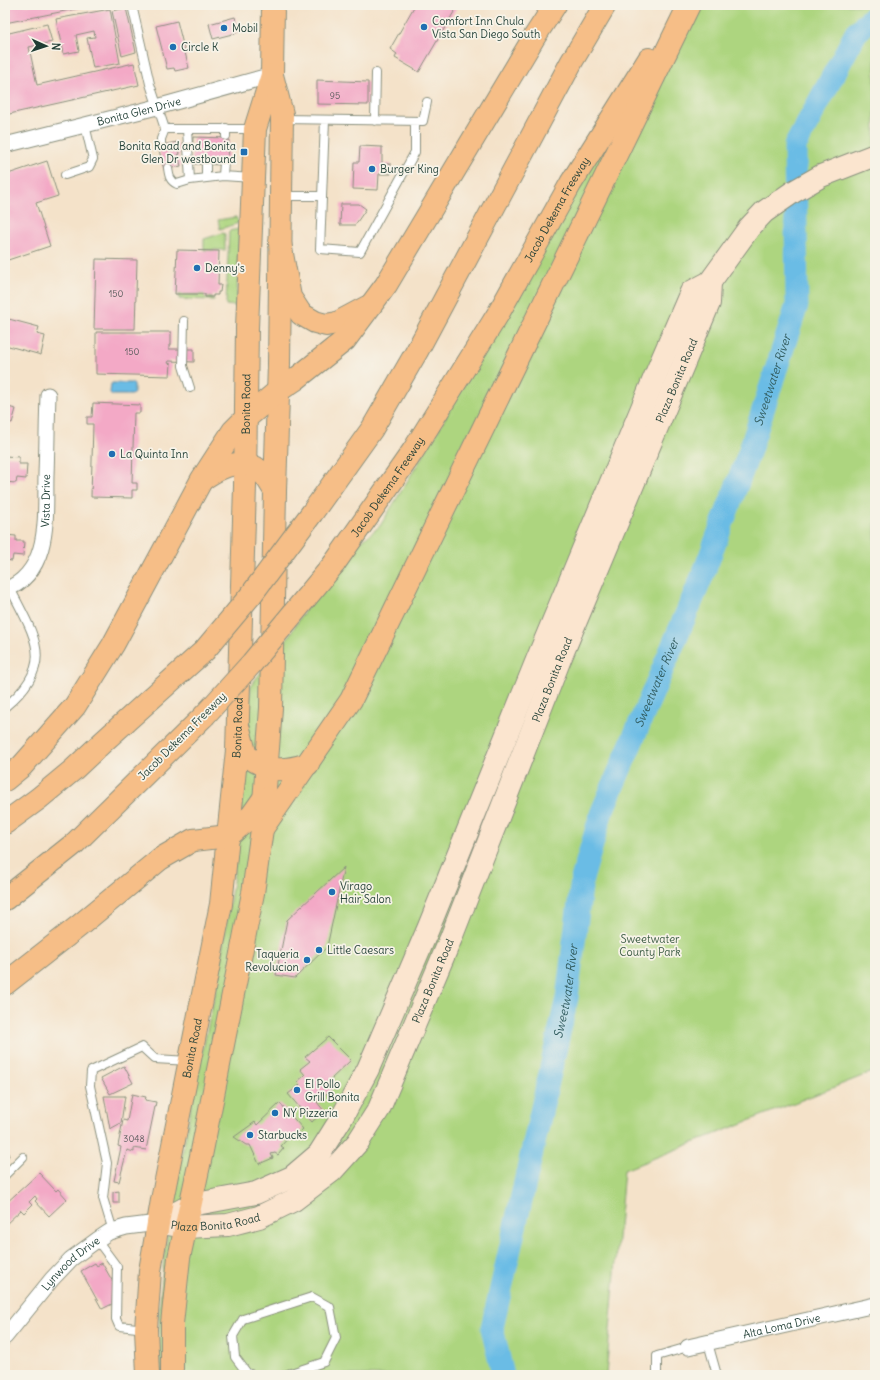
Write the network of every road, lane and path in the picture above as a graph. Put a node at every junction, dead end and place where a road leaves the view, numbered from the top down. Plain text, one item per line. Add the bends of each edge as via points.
1 (132, 5) edge
2 (273, 5) edge
3 (555, 5) edge
4 (606, 5) edge
5 (683, 5) edge
6 (689, 5) edge
7 (376, 73) dead end
8 (272, 75) junction
9 (427, 102) dead end
10 (157, 107) junction
11 (282, 119) junction
12 (326, 120) junction
13 (376, 121) junction
14 (415, 121) junction
15 (85, 125) junction
16 (164, 129) junction
17 (187, 129) junction
18 (255, 129) junction
19 (5, 145) edge
20 (161, 145) dead end
21 (875, 155) edge
22 (206, 162) dead end
23 (224, 162) dead end
24 (168, 168) dead end
25 (66, 175) dead end
26 (223, 176) junction
27 (206, 178) junction
28 (253, 178) junction
29 (190, 180) junction
30 (281, 196) junction
31 (322, 196) junction
32 (280, 243) junction
33 (710, 282) junction
34 (372, 305) junction
35 (184, 321) dead end
36 (190, 388) dead end
37 (278, 390) junction
38 (48, 395) dead end
39 (246, 418) junction
40 (245, 463) junction
41 (202, 479) junction
42 (274, 491) junction
43 (8, 589) edge
44 (5, 707) edge
45 (238, 729) junction
46 (308, 764) junction
47 (267, 768) junction
48 (5, 780) edge
49 (264, 798) junction
50 (5, 823) edge
51 (262, 829) junction
52 (229, 836) junction
53 (8, 898) edge
54 (5, 984) edge
55 (190, 1061) junction
56 (23, 1158) dead end
57 (5, 1175) edge
58 (191, 1205) junction
59 (158, 1223) junction
60 (186, 1227) junction
61 (113, 1231) junction
62 (97, 1240) junction
63 (875, 1305) edge
64 (146, 1329) junction
65 (7, 1331) edge
66 (708, 1343) junction
67 (688, 1347) joint
68 (148, 1375) edge
69 (172, 1375) edge
70 (253, 1375) edge
71 (285, 1375) edge
72 (657, 1375) edge
73 (717, 1375) edge

1 - 10 lane
2 - 8 main road, Bonita Road
3 - 34 main road
4 - 50 main road, bridge via 572,61 417,351 372,429 312,513 250,596 204,651 73,770
5 - 53 main road, Jacob Dekema Freeway, bridge via 571,183 498,314 413,451 334,564 252,663 204,716 74,844
6 - 46 main road via 351,700
7 - 13 lane
8 - 10 street, Bonita Glen Drive
8 - 11 main road, Bonita Road
8 - 18 main road, Bonita Road
9 - 14 lane via 423,122
10 - 15 street, Bonita Glen Drive
10 - 16 lane
11 - 12 lane
11 - 30 main road, Bonita Road
12 - 13 lane
12 - 31 lane
13 - 14 lane
14 - 31 lane via 415,152 360,252 320,249
15 - 19 street, Bonita Glen Drive
15 - 25 lane via 93,159 89,167
16 - 17 lane
16 - 20 lane
17 - 18 lane via 226,132
17 - 29 lane
18 - 28 main road, Bonita Road
21 - 33 main road, Plaza Bonita Road via 822,176 764,212
22 - 27 lane
23 - 26 lane
24 - 29 lane via 172,182 177,184
26 - 27 lane
26 - 28 lane
27 - 29 lane
28 - 39 main road, Bonita Road
30 - 31 lane
30 - 32 main road, Bonita Road
32 - 34 main road via 290,297 303,316 326,325 337,323
32 - 37 main road, Bonita Road
33 - 58 main road, Plaza Bonita Road via 691,292 428,929 368,1069 342,1119 319,1154 292,1177 256,1193
33 - 60 main road, Plaza Bonita Road via 709,303 560,659 451,938 379,1109 358,1142 332,1171 294,1200 259,1217 228,1225
34 - 37 main road via 345,340
35 - 36 lane via 183,366
37 - 39 main road
37 - 42 main road, Bonita Road
38 - 43 street, Vista Drive via 46,531 38,558 31,569
39 - 40 main road, Bonita Road
39 - 41 main road via 233,431
40 - 41 main road via 224,467
40 - 42 main road via 263,473
40 - 45 main road, Bonita Road
41 - 48 main road via 114,645 74,706 22,766
42 - 47 main road, Bonita Road via 271,708
43 - 44 lane via 30,629 37,648 37,662 33,676
45 - 47 main road via 246,756
45 - 52 main road, Bonita Road
46 - 47 main road via 288,770
46 - 51 main road
47 - 49 main road, Bonita Road
49 - 51 main road, Bonita Road
49 - 52 main road via 252,814
51 - 58 main road, Bonita Road via 252,900
52 - 54 main road via 193,840 160,859
52 - 55 main road, Bonita Road via 220,904
55 - 59 main road, Bonita Road
55 - 61 lane via 155,1059 142,1047 91,1070 90,1086 107,1163 103,1198
56 - 57 lane
58 - 59 main road, Plaza Bonita Road
58 - 60 main road, Bonita Road
59 - 60 main road, Plaza Bonita Road
59 - 61 street, Lynwood Drive
59 - 64 main road, Bonita Road via 150,1271
60 - 69 main road, Bonita Road via 179,1258 172,1324
61 - 62 street, Lynwood Drive
62 - 64 lane via 117,1267 116,1319 119,1326
62 - 65 street, Lynwood Drive via 71,1259
63 - 66 street, Alta Loma Drive
64 - 68 main road, Bonita Road
66 - 67 street, Alta Loma Drive
66 - 73 lane
67 - 72 lane via 657,1356
70 - 71 lane via 247,1372 235,1357 233,1336 243,1319 312,1297 330,1307 336,1338 324,1362

